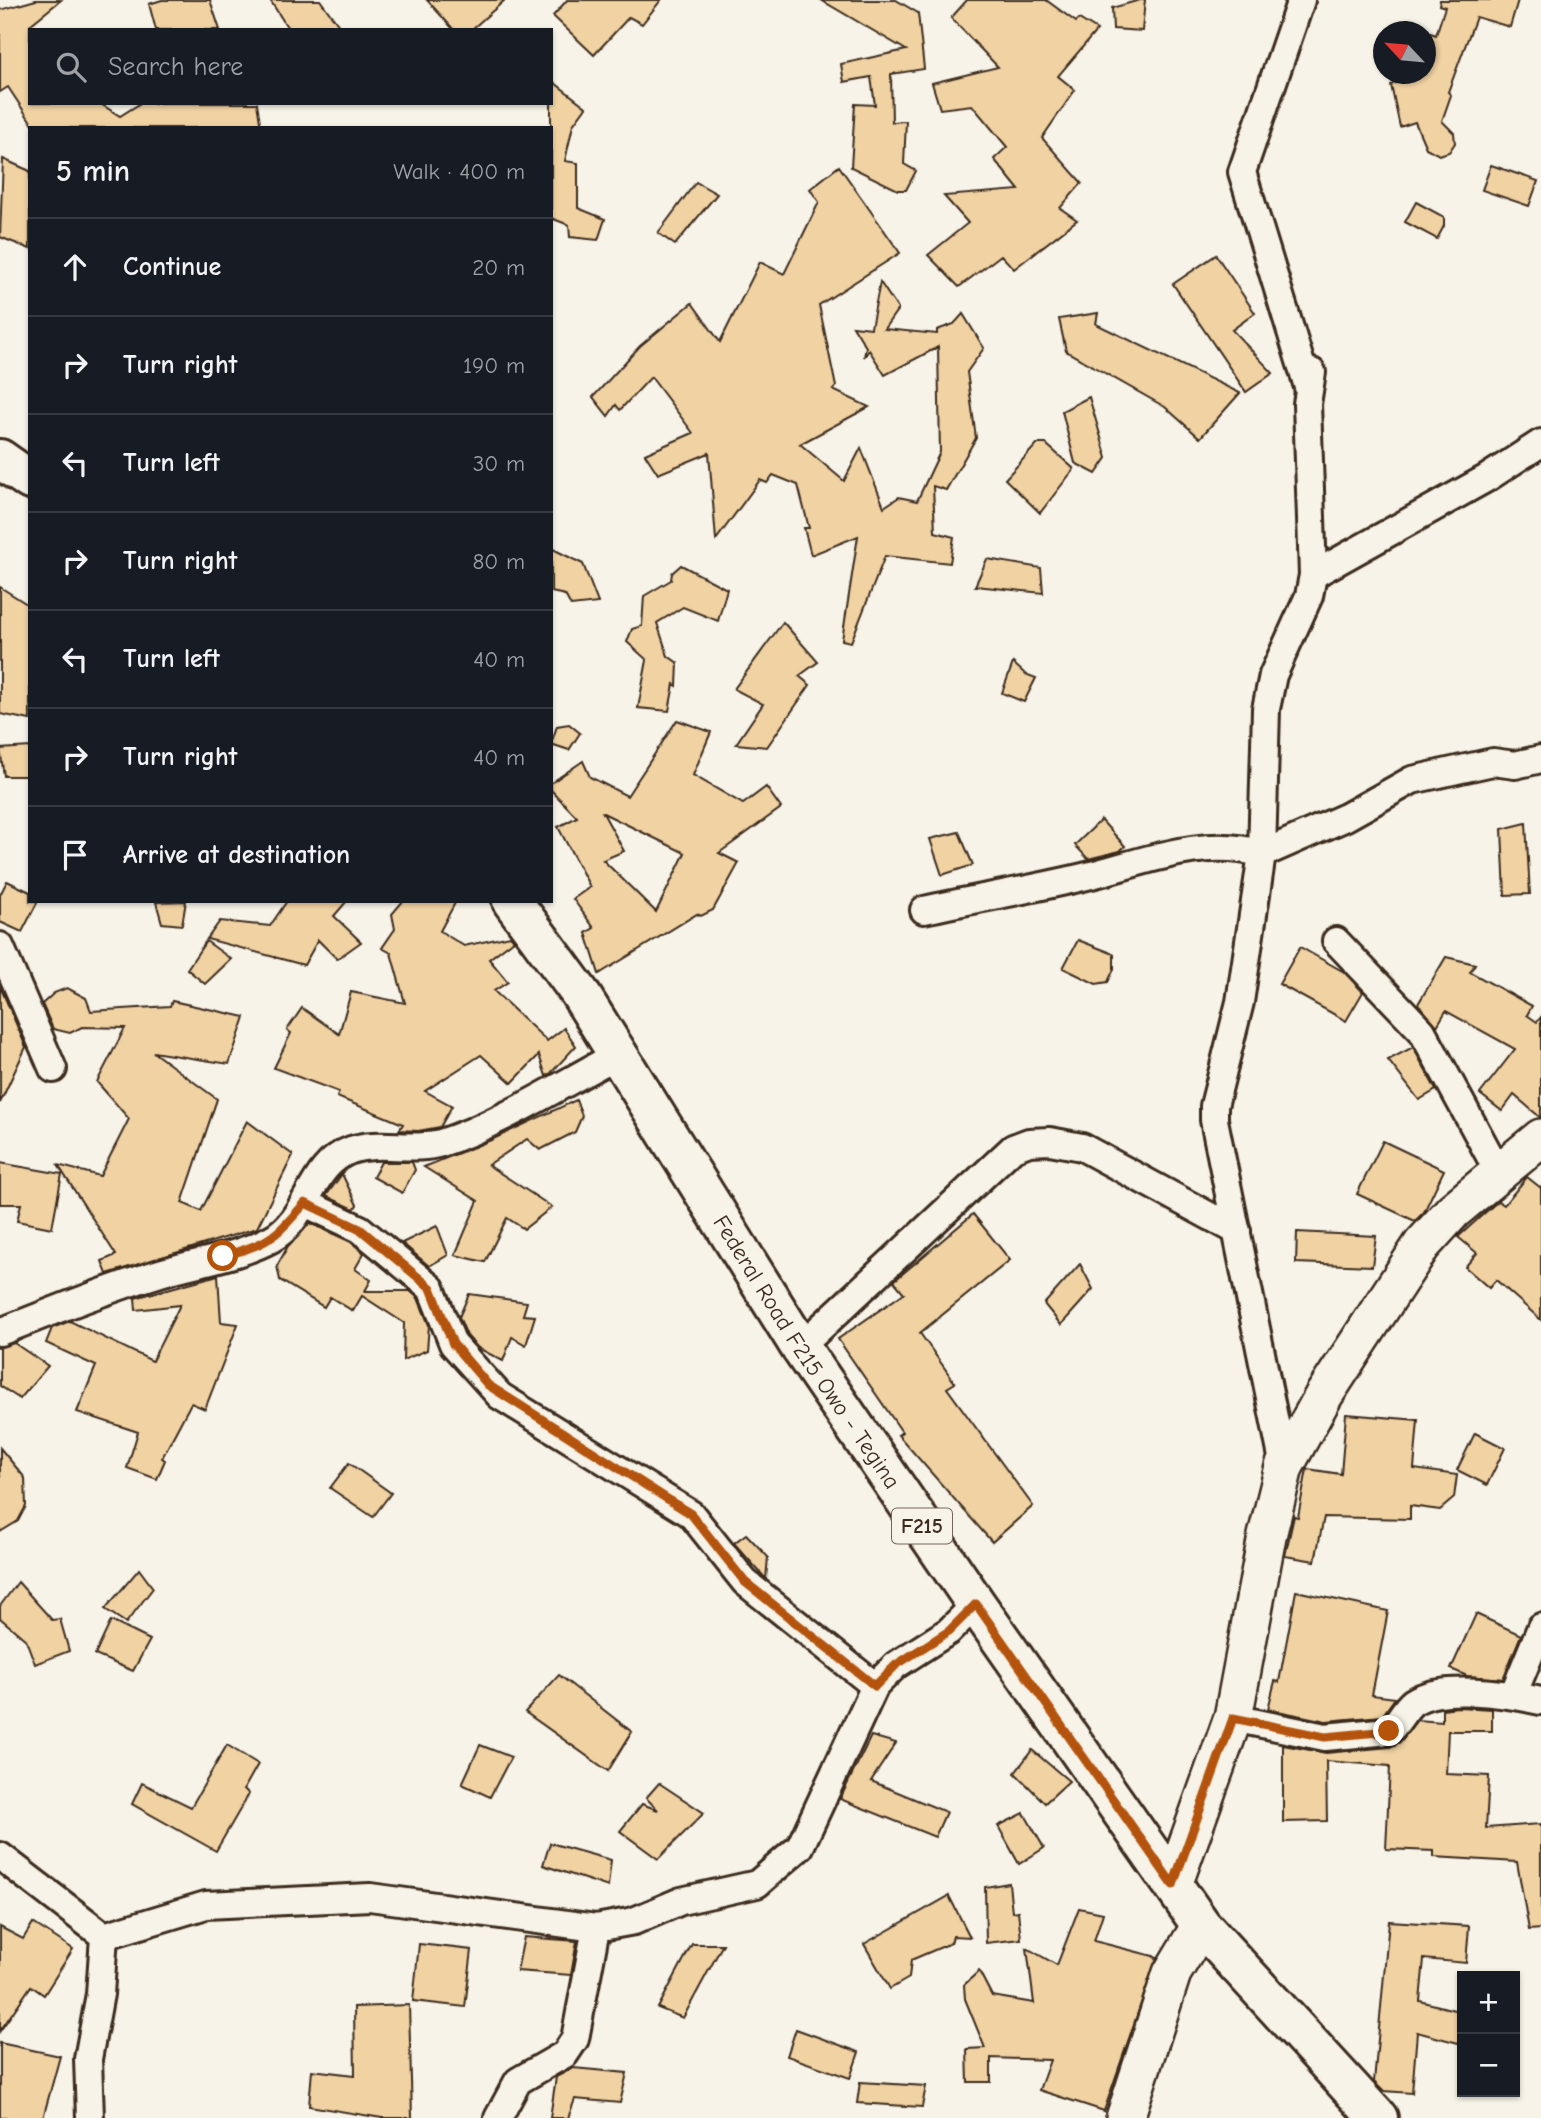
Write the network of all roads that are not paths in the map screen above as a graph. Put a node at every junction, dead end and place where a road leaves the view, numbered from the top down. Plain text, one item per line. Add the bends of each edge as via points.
1 (1301, 0) edge
2 (1541, 443) edge
3 (0, 459) edge
4 (28, 479) edge
5 (1313, 575) junction
6 (1541, 759) edge
7 (1262, 854) junction
8 (513, 903) edge
9 (925, 911) dead end
10 (1336, 941) dead end
11 (0, 946) edge
12 (617, 1055) junction
13 (53, 1069) dead end
14 (1541, 1138) edge
15 (1498, 1171) junction
16 (305, 1203) junction
17 (1237, 1231) junction
18 (0, 1332) edge
19 (800, 1347) junction
20 (1284, 1467) junction
21 (976, 1604) junction
22 (1541, 1627) edge
23 (875, 1686) junction
24 (1513, 1695) junction
25 (1541, 1701) edge
26 (1233, 1718) junction
27 (0, 1856) edge
28 (1173, 1885) junction
29 (1201, 1925) junction
30 (596, 1928) junction
31 (104, 1936) junction
32 (90, 2118) edge
33 (498, 2118) edge
34 (1125, 2118) edge
35 (1378, 2118) edge

1 - 5 street via 1242,172 1310,379
2 - 5 street
3 - 4 main road
5 - 7 street via 1309,596 1273,676 1265,709
6 - 7 street via 1515,765 1485,763 1412,780 1346,817
7 - 9 street via 1245,849 1164,853 1097,873
7 - 17 street via 1240,1002 1214,1106
8 - 12 main road, Federal Road F215 Owo - Tegina / F215 via 579,992
10 - 15 street via 1422,1031
11 - 13 street
12 - 16 street via 461,1135 431,1145 352,1150 334,1158 320,1171
12 - 19 main road, Federal Road F215 Owo - Tegina / F215
14 - 15 street
15 - 20 street via 1422,1245 1324,1395
16 - 18 street via 275,1237 248,1250 107,1290
16 - 23 street via 360,1229 431,1288 453,1344 488,1385 691,1514 745,1582
17 - 19 street via 1082,1147 1029,1142 1013,1148
17 - 20 street
19 - 21 main road, Federal Road F215 Owo - Tegina / F215
20 - 26 street
21 - 23 street via 949,1631 896,1665
21 - 28 main road, Federal Road F215 Owo - Tegina / F215
22 - 24 street
23 - 30 street via 800,1847 780,1867 757,1884 681,1901 634,1922
24 - 25 street
24 - 26 street via 1437,1692 1412,1703 1389,1731 1345,1738
26 - 28 street
27 - 31 street
28 - 29 main road, Federal Road F215 Owo - Tegina / F215
29 - 34 street via 1172,1973
29 - 35 main road, Federal Road F215 Owo - Tegina / F215
30 - 31 street via 370,1897 205,1905
30 - 33 street via 575,2039 565,2054 519,2081
31 - 32 street via 100,1994 88,2059

